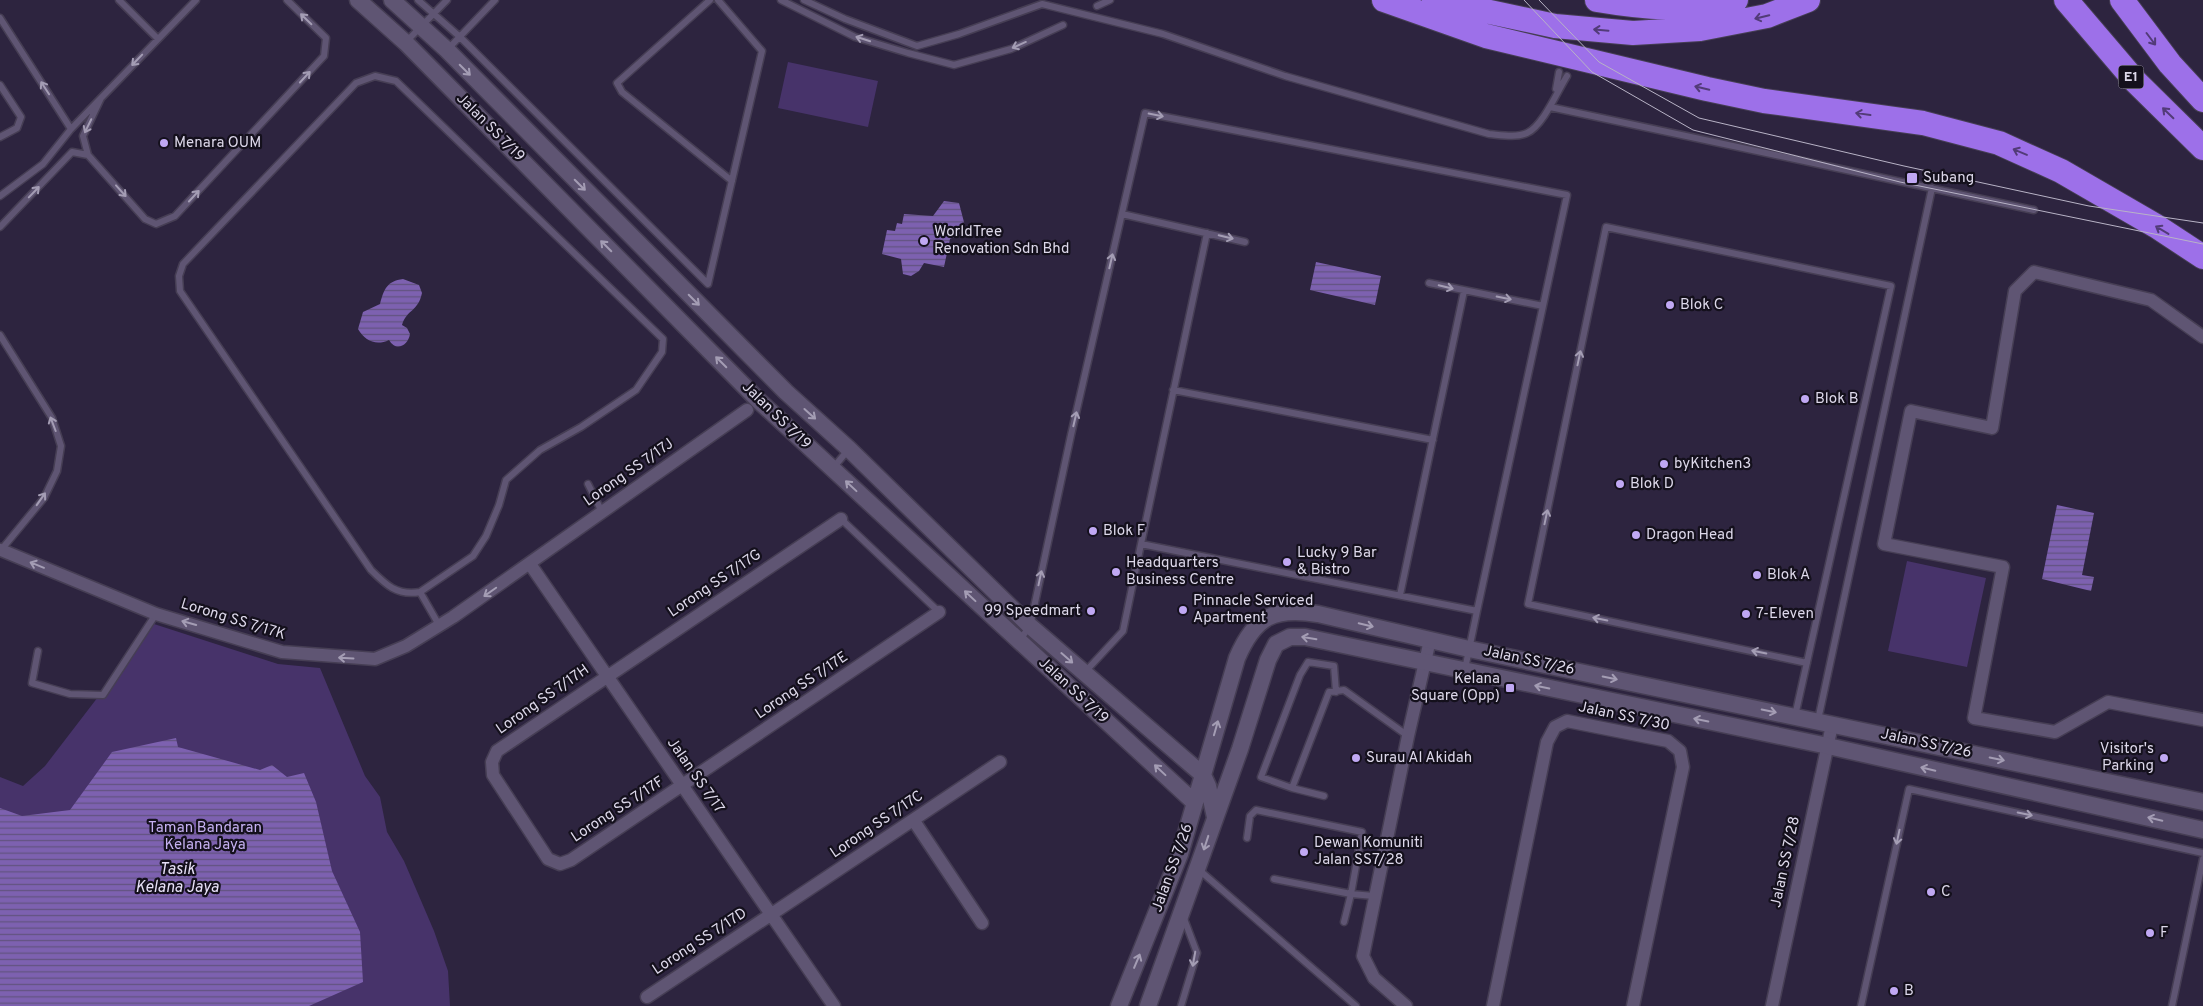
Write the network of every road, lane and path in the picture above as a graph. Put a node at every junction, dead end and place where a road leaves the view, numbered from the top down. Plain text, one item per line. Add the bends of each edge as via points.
1 (119, 0) edge
2 (196, 0) edge
3 (287, 0) edge
4 (358, 0) edge
5 (392, 0) edge
6 (418, 0) edge
7 (447, 0) edge
8 (495, 0) edge
9 (710, 0) edge
10 (718, 0) edge
11 (780, 0) edge
12 (804, 0) edge
13 (1110, 0) edge
14 (1384, 0) edge
15 (1434, 0) edge
16 (1597, 0) edge
17 (1736, 0) edge
18 (1808, 0) edge
19 (2066, 0) edge
20 (2122, 0) edge
21 (1097, 6) dead end
22 (433, 14) junction
23 (0, 18) edge
24 (1063, 25) dead end
25 (421, 27) junction
26 (460, 37) junction
27 (158, 39) junction
28 (406, 43) junction
29 (446, 50) junction
30 (1559, 72) dead end
31 (1567, 76) dead end
32 (0, 85) edge
33 (1555, 96) junction
34 (101, 98) junction
35 (2203, 100) edge
36 (1550, 107) junction
37 (71, 129) junction
38 (0, 137) edge
39 (2203, 148) edge
40 (88, 155) junction
41 (732, 181) junction
42 (1932, 188) junction
43 (0, 196) edge
44 (2034, 210) dead end
45 (1122, 214) junction
46 (0, 227) edge
47 (1207, 233) junction
48 (1245, 242) dead end
49 (2203, 257) edge
50 (1428, 282) dead end
51 (1464, 291) junction
52 (1543, 306) junction
53 (0, 335) edge
54 (2203, 337) edge
55 (1174, 390) junction
56 (747, 410) dead end
57 (1433, 440) junction
58 (849, 449) junction
59 (832, 469) junction
60 (588, 484) dead end
61 (602, 512) junction
62 (842, 519) joint
63 (1141, 544) junction
64 (0, 550) edge
65 (530, 564) junction
66 (420, 592) junction
67 (1400, 595) junction
68 (1477, 611) junction
69 (939, 612) joint
70 (156, 614) junction
71 (439, 625) junction
72 (1030, 626) junction
73 (1430, 640) junction
74 (1019, 641) junction
75 (1469, 649) junction
76 (38, 651) dead end
77 (1425, 662) junction
78 (1807, 663) junction
79 (1464, 671) junction
80 (1084, 673) junction
81 (607, 676) junction
82 (1336, 692) junction
83 (1795, 717) junction
84 (2203, 720) edge
85 (1825, 723) junction
86 (1408, 736) junction
87 (1828, 746) junction
88 (1000, 762) dead end
89 (1202, 775) junction
90 (1228, 781) junction
91 (683, 787) junction
92 (1292, 788) junction
93 (1211, 795) junction
94 (1324, 796) dead end
95 (2203, 802) edge
96 (1195, 803) junction
97 (1215, 817) junction
98 (914, 821) junction
99 (2203, 830) edge
100 (1247, 838) dead end
101 (2203, 854) edge
102 (2203, 859) edge
103 (571, 860) joint
104 (1198, 869) junction
105 (1274, 879) dead end
106 (1351, 894) junction
107 (1374, 896) junction
108 (1182, 913) junction
109 (771, 915) junction
110 (1344, 922) dead end
111 (982, 923) dead end
112 (648, 999) dead end
113 (834, 1006) edge
114 (1119, 1006) edge
115 (1148, 1006) edge
116 (1181, 1006) edge
117 (1356, 1006) edge
118 (1406, 1006) edge
119 (1493, 1006) edge
120 (1634, 1006) edge
121 (1772, 1006) edge
122 (1861, 1006) edge
123 (2172, 1006) edge

1 - 27 lane
2 - 27 lane
40 -> 3 lane via 145,219 156,224 175,216 324,56 326,38
4 - 28 street, Jalan SS 7/19
5 - 25 street, Jalan SS 7/19
6 - 22 lane
7 - 22 lane
8 - 26 lane
9 - 41 lane via 617,83 622,92
10 - 41 lane via 762,51
24 -> 11 lane via 1011,49 954,65 855,37
12 - 36 lane via 917,46 1042,4 1163,34 1285,76 1489,134 1509,136 1528,133
13 - 21 lane
49 -> 14 highway via 2062,171 1998,143 1923,123 1764,101 1698,86 1486,36
18 -> 15 highway via 1767,16 1700,30 1633,33 1555,26
16 - 17 highway via 1638,7 1708,7
39 -> 19 highway, E1 via 2136,82
20 -> 35 highway, E1 via 2170,64
22 - 25 lane
22 - 26 lane
37 -> 23 lane
25 - 28 lane
25 - 29 street, Jalan SS 7/19
26 - 29 lane
26 - 41 lane via 708,284
27 -> 34 lane
59 -> 28 street, Jalan SS 7/19 via 758,400
29 -> 58 street, Jalan SS 7/19 via 786,392
30 - 33 lane
31 - 33 lane
32 - 38 lane via 21,117 16,128
33 - 36 lane
34 - 37 lane
34 -> 40 lane via 83,136
36 - 42 lane
37 - 43 lane via 43,164
46 -> 40 lane via 72,152
42 - 44 lane
42 - 85 lane
45 - 47 lane
45 -> 52 lane via 1145,113 1567,194
72 -> 45 lane
47 -> 48 lane
47 - 55 lane
50 -> 51 lane
51 -> 52 lane
51 - 57 lane
52 - 68 lane
64 -> 53 lane via 44,498 57,471 61,446 52,418
54 - 84 street via 2151,300 2034,272 2015,291 1992,428 1911,412 1884,544 2003,567 1974,718 2055,732 2108,702
55 - 57 lane
55 - 63 lane
56 - 61 street, Lorong SS 7/17J
57 - 67 lane
58 - 59 lane
58 - 72 street, Jalan SS 7/19
74 -> 59 street, Jalan SS 7/19
60 - 61 lane
61 - 65 street, Lorong SS 7/17J
62 - 69 lane
62 - 81 street, Lorong SS 7/17G
63 - 67 lane
63 - 80 lane via 1123,631
70 -> 64 street, Lorong SS 7/17K
65 -> 71 street, Lorong SS 7/17K
65 - 81 street, Jalan SS 7/17
66 - 66 lane via 390,588 371,570 180,291 179,276 183,264 356,83 375,76 396,81 663,339 662,352 636,390 540,450 506,480 486,536 473,556
66 - 71 lane
67 - 68 lane
68 - 75 lane
69 - 91 street, Lorong SS 7/17E
71 -> 70 street, Lorong SS 7/17K via 406,646 375,659 282,652
70 - 76 lane via 103,695 70,694 32,683
72 - 74 lane
72 -> 80 street, Jalan SS 7/19
73 - 75 street, Jalan SS 7/26
73 - 77 street
89 -> 73 street, Jalan SS 7/26 via 1237,658 1246,637 1259,623 1277,613 1296,610
96 -> 74 street, Jalan SS 7/19
75 - 79 lane
75 -> 83 street, Jalan SS 7/26
77 - 79 street, Jalan SS 7/26
77 - 86 street
77 -> 90 street, Jalan SS 7/26 via 1305,637 1290,637 1276,644
78 -> 78 lane via 1528,604 1606,227 1891,286
78 - 83 lane
87 -> 79 street, Jalan SS 7/26
80 - 89 street, Jalan SS 7/19
81 - 91 street, Jalan SS 7/17
81 - 103 street, Lorong SS 7/17H via 497,751 492,762 493,776 548,859 560,864
82 - 86 lane via 1344,690
82 - 92 lane via 1329,692
82 - 92 lane via 1334,666 1308,662 1261,777
83 - 85 street, Jalan SS 7/26
85 - 87 street, Jalan SS 7/28
85 -> 95 street, Jalan SS 7/26
86 - 107 street
99 -> 87 street, Jalan SS 7/26
87 - 121 street, Jalan SS 7/28
88 - 98 street, Lorong SS 7/17C
89 - 93 street, Jalan SS 7/19
89 - 96 street, Jalan SS 7/26
90 - 93 street
90 - 97 street, Jalan SS 7/26
91 - 103 street, Lorong SS 7/17F
91 - 109 street, Jalan SS 7/17
92 - 94 lane
93 - 96 street
93 - 97 street, Jalan SS 7/19
114 -> 96 street, Jalan SS 7/26 via 1168,886
97 -> 104 street, Jalan SS 7/26
98 - 109 street, Lorong SS 7/17C
98 - 111 street
100 - 106 lane via 1250,816 1256,810 1362,832
101 - 122 lane via 1909,789
102 - 123 lane
104 - 108 street, Jalan SS 7/26
104 - 117 lane
105 - 106 lane
106 - 107 lane
106 - 110 lane
107 - 118 street via 1362,956 1374,978
108 - 115 street, Jalan SS 7/26
108 -> 116 lane via 1197,953
109 - 112 street, Lorong SS 7/17D
109 - 113 street, Jalan SS 7/17
119 - 120 street, Jalan SS 7/30 via 1547,742 1555,727 1567,721 1668,741 1680,750 1683,767

